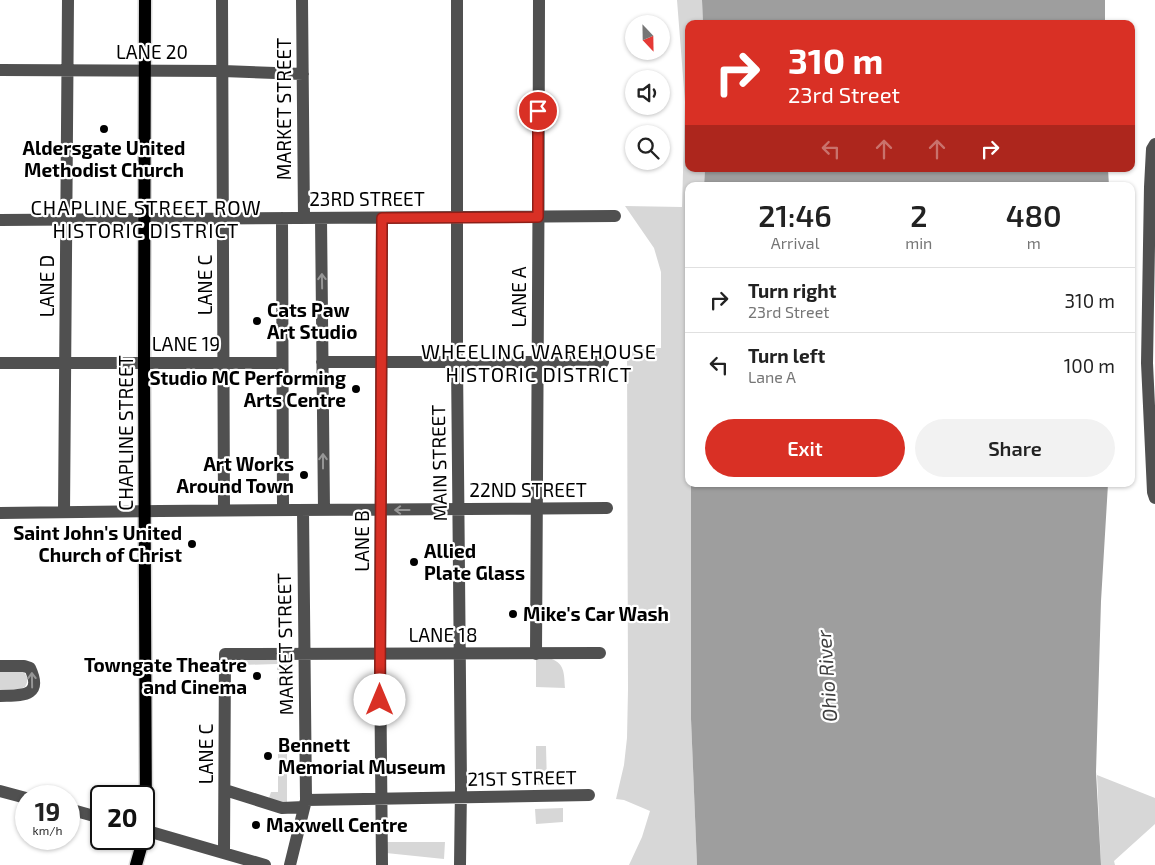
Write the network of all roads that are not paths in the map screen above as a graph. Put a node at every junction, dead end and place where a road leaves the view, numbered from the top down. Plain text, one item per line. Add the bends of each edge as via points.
1 (68, 0) edge
2 (145, 0) edge
3 (222, 0) edge
4 (302, 0) edge
5 (457, 0) edge
6 (539, 0) edge
7 (0, 70) edge
8 (67, 70) junction
9 (145, 71) junction
10 (222, 71) junction
11 (303, 74) junction
12 (1155, 144) edge
13 (1152, 200) edge
14 (615, 216) dead end
15 (457, 217) junction
16 (538, 217) junction
17 (282, 218) junction
18 (304, 218) junction
19 (321, 218) junction
20 (382, 218) junction
21 (144, 219) junction
22 (224, 219) junction
23 (0, 220) edge
24 (66, 220) junction
25 (322, 362) junction
26 (381, 362) junction
27 (457, 362) junction
28 (603, 362) dead end
29 (0, 363) edge
30 (144, 363) junction
31 (224, 363) junction
32 (282, 363) junction
33 (538, 363) junction
34 (65, 364) junction
35 (1153, 429) edge
36 (1155, 498) edge
37 (538, 508) junction
38 (607, 508) dead end
39 (459, 509) junction
40 (224, 510) junction
41 (283, 510) junction
42 (303, 510) junction
43 (324, 510) junction
44 (381, 510) junction
45 (146, 511) junction
46 (64, 512) junction
47 (0, 514) edge
48 (460, 653) junction
49 (600, 653) dead end
50 (225, 654) joint
51 (304, 654) junction
52 (380, 654) junction
53 (536, 654) junction
54 (0, 666) edge
55 (0, 696) edge
56 (145, 785) edge
57 (225, 790) junction
58 (0, 791) edge
59 (15, 795) edge
60 (590, 795) dead end
61 (461, 798) junction
62 (382, 799) junction
63 (305, 804) junction
64 (155, 833) edge
65 (140, 850) edge
66 (224, 853) junction
67 (136, 865) edge
68 (265, 865) edge
69 (290, 865) edge
70 (382, 865) edge
71 (460, 865) edge

1 - 8 street, LANE D
2 - 9 main road, CHAPLINE STREET
3 - 10 street, LANE C
4 - 11 street, MARKET STREET
5 - 15 street, MAIN STREET
6 - 16 street, LANE A
7 - 8 street, LANE 20
8 - 9 street, LANE 20
8 - 24 street, LANE D
9 - 10 street, LANE 20
9 - 21 main road, CHAPLINE STREET
10 - 11 street, LANE 20
10 - 22 street, LANE C
11 - 18 street, MARKET STREET
12 - 13 street via 1152,149
13 - 35 street via 1147,363
14 - 16 street, 23RD STREET
15 - 16 street, 23RD STREET
15 - 20 street, 23RD STREET
15 - 27 street, MAIN STREET
16 - 33 street, LANE A
17 - 18 street, 23RD STREET
17 - 22 street, 23RD STREET
17 - 32 street
18 - 19 street, 23RD STREET
19 - 20 street, 23RD STREET
25 -> 19 street
20 - 26 street, LANE B
21 - 22 street, 23RD STREET
21 - 24 street, 23RD STREET
21 - 30 main road, CHAPLINE STREET
22 - 31 street, LANE C
23 - 24 street, 23RD STREET
24 - 34 street, LANE D
25 - 26 street
43 -> 25 street
26 - 27 street
26 - 44 street, LANE B
27 - 33 street
27 - 39 street, MAIN STREET
28 - 33 street
29 - 34 street, LANE 19
30 - 31 street, LANE 19
30 - 34 street, LANE 19
30 - 45 main road, CHAPLINE STREET
31 - 32 street, LANE 19
31 - 40 street, LANE C
32 - 41 street
33 - 37 street, LANE A
34 - 46 street, LANE D
35 - 36 street
37 - 38 street, 22ND STREET
37 - 39 street, 22ND STREET
37 - 53 street, LANE A
39 -> 44 street, 22ND STREET
39 - 48 street, MAIN STREET
40 - 41 street, 22ND STREET
40 - 45 street, 22ND STREET
41 - 42 street, 22ND STREET
42 - 43 street, 22ND STREET
42 - 51 street, MARKET STREET
43 - 44 street, 22ND STREET
44 - 52 street, LANE B
45 - 46 street, 22ND STREET
45 - 56 main road, CHAPLINE STREET
46 - 47 street, 22ND STREET
48 - 52 street, LANE 18
48 - 53 street, LANE 18
48 - 61 street, MAIN STREET
49 - 53 street, LANE 18
50 - 51 street, LANE 18
50 - 57 street, LANE C
51 - 52 street, LANE 18
51 - 63 street, MARKET STREET
52 - 62 street, LANE B
55 -> 54 street via 25,695 34,685 30,668
57 - 63 street, 21ST STREET via 282,808
57 - 66 street, LANE C
58 - 59 street
60 - 61 street, 21ST STREET
61 - 62 street, 21ST STREET
61 - 71 street, MAIN STREET
62 - 63 street, 21ST STREET
62 - 70 street, LANE B
63 - 69 street, MARKET STREET
64 - 66 street
65 - 67 main road, CHAPLINE STREET
66 - 68 street

